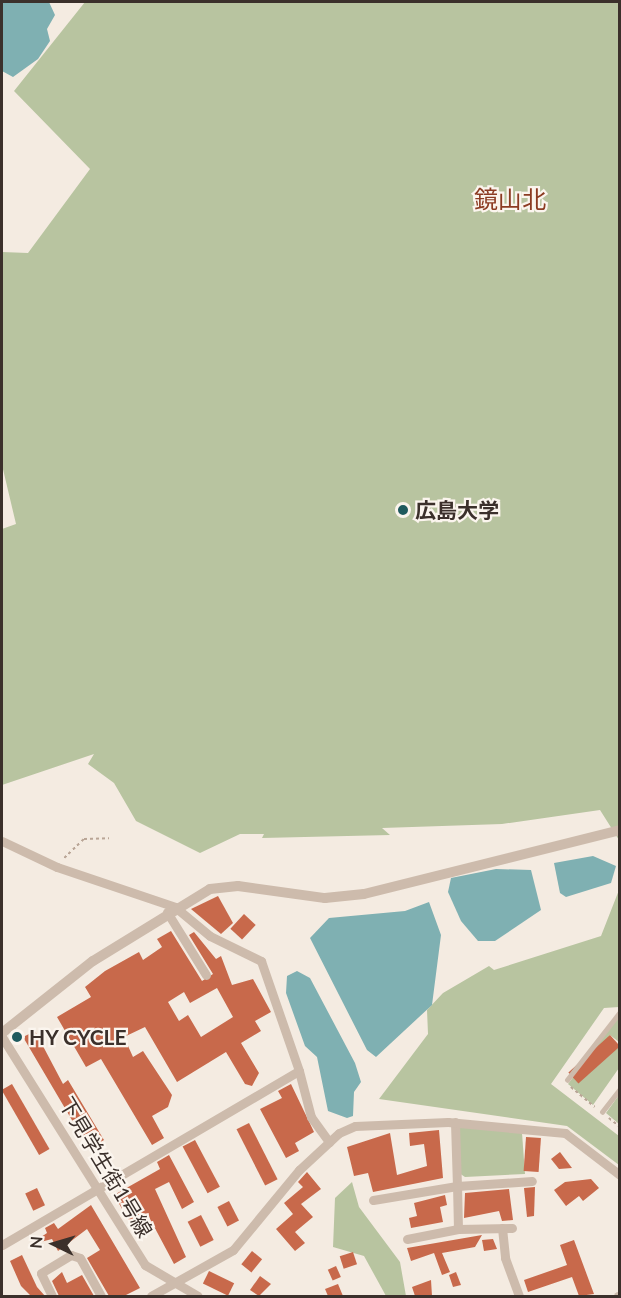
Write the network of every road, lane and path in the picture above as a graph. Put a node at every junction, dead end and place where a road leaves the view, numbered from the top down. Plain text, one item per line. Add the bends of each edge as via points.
1 (620, 830) edge
2 (109, 838) dead end
3 (2, 841) edge
4 (53, 865) junction
5 (171, 910) junction
6 (206, 975) dead end
7 (620, 1012) edge
8 (2, 1035) edge
9 (299, 1071) junction
10 (567, 1080) joint
11 (620, 1089) edge
12 (602, 1112) junction
13 (455, 1122) junction
14 (620, 1126) edge
15 (329, 1142) junction
16 (620, 1175) edge
17 (532, 1181) dead end
18 (457, 1186) junction
19 (99, 1189) junction
20 (373, 1200) dead end
21 (458, 1229) junction
22 (407, 1239) dead end
23 (2, 1245) edge
24 (174, 1284) junction
25 (52, 1296) edge
26 (101, 1296) edge
27 (151, 1296) edge
28 (198, 1296) edge
29 (519, 1296) edge

1 - 5 street via 364,894 325,898 238,886 210,889
2 - 4 path via 84,839
3 - 4 street
4 - 5 street
5 - 6 street
5 - 8 street
5 - 9 street via 267,968
7 - 10 lane
8 - 19 street, 下見学生街1号線
9 - 15 street via 311,1117
9 - 19 street
10 - 12 path
11 - 12 lane
12 - 14 path
13 - 15 street via 355,1126
13 - 16 street via 565,1133
13 - 18 street
15 - 24 street via 272,1200 240,1244
17 - 18 street
18 - 20 street
18 - 21 street
19 - 23 street
19 - 24 street, 下見学生街1号線 via 145,1265
21 - 22 street
21 - 29 street via 507,1228 505,1258
24 - 27 street
24 - 28 street, 下見学生街1号線
25 - 26 street via 41,1273 71,1255 80,1258

